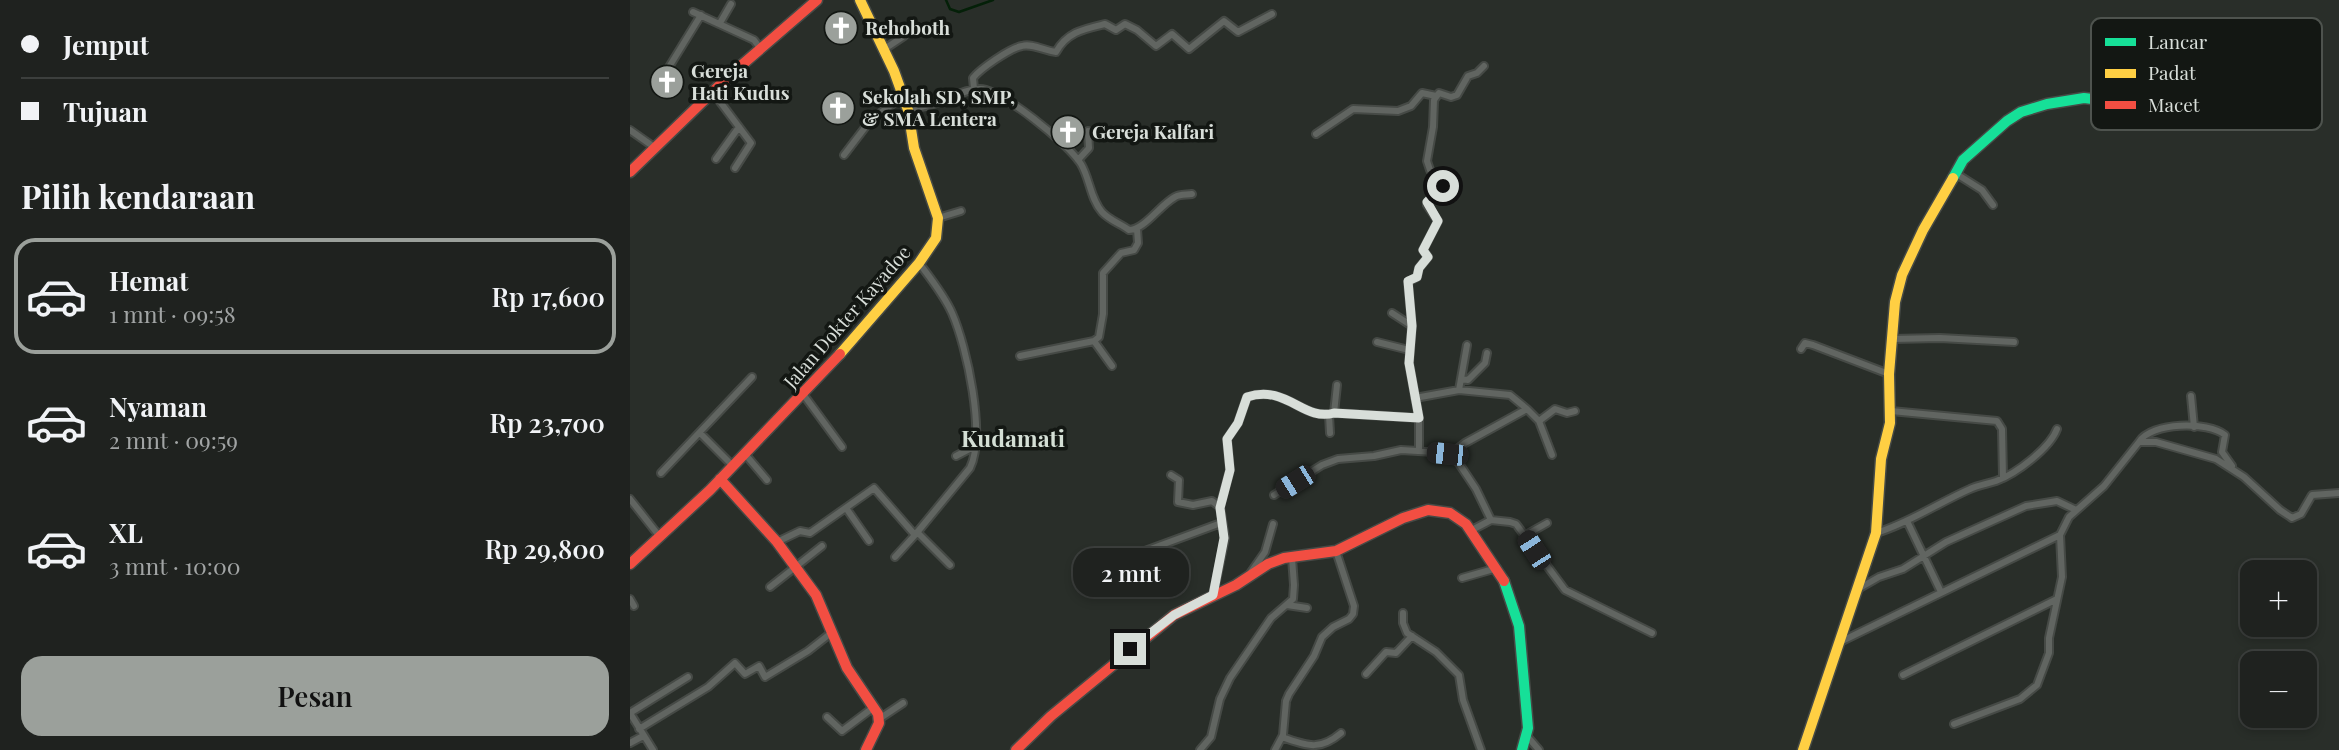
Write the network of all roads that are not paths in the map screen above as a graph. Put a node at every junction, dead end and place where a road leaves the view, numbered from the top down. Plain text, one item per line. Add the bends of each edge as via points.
1 (817, 0) edge
2 (860, 0) edge
3 (731, 4) dead end
4 (693, 12) dead end
5 (1272, 14) dead end
6 (701, 15) junction
7 (720, 23) junction
8 (904, 36) dead end
9 (760, 48) junction
10 (883, 50) junction
11 (1484, 66) dead end
12 (669, 67) dead end
13 (974, 89) junction
14 (712, 92) junction
15 (903, 96) junction
16 (1436, 96) junction
17 (2091, 99) edge
18 (908, 110) junction
19 (739, 127) junction
20 (630, 130) edge
21 (1088, 131) dead end
22 (1316, 134) dead end
23 (654, 147) junction
24 (844, 155) dead end
25 (716, 159) dead end
26 (1078, 160) junction
27 (735, 168) dead end
28 (630, 172) edge
29 (1955, 173) junction
30 (1192, 194) dead end
31 (1993, 205) dead end
32 (961, 211) dead end
33 (938, 218) junction
34 (1137, 229) junction
35 (919, 263) junction
36 (1392, 313) dead end
37 (1412, 326) junction
38 (1892, 340) junction
39 (1094, 341) junction
40 (1377, 342) dead end
41 (2014, 342) dead end
42 (1467, 345) dead end
43 (1801, 349) dead end
44 (1409, 350) junction
45 (1487, 353) dead end
46 (1020, 356) dead end
47 (1112, 366) dead end
48 (1889, 374) junction
49 (752, 377) dead end
50 (1461, 379) junction
51 (1337, 385) dead end
52 (1459, 390) junction
53 (803, 394) junction
54 (2191, 396) dead end
55 (1415, 398) junction
56 (1527, 409) junction
57 (1575, 411) dead end
58 (1891, 411) junction
59 (1331, 414) junction
60 (1419, 418) junction
61 (1539, 421) junction
62 (2194, 427) junction
63 (2057, 429) dead end
64 (700, 432) junction
65 (1330, 433) dead end
66 (2139, 442) junction
67 (977, 445) junction
68 (842, 447) dead end
69 (1419, 451) junction
70 (1452, 453) junction
71 (745, 454) junction
72 (1552, 454) dead end
73 (956, 456) dead end
74 (732, 465) junction
75 (2235, 471) junction
76 (661, 473) dead end
77 (1171, 475) dead end
78 (2003, 478) junction
79 (720, 480) junction
80 (767, 480) dead end
81 (2339, 493) edge
82 (1274, 495) dead end
83 (630, 499) edge
84 (846, 508) junction
85 (1220, 508) junction
86 (2076, 510) junction
87 (1491, 520) junction
88 (1907, 521) junction
89 (1221, 523) junction
90 (1547, 523) dead end
91 (1273, 524) dead end
92 (1470, 531) junction
93 (1876, 533) junction
94 (916, 534) junction
95 (2060, 535) junction
96 (1524, 536) junction
97 (660, 537) junction
98 (869, 541) dead end
99 (777, 542) junction
100 (822, 546) dead end
101 (1145, 551) dead end
102 (1336, 551) junction
103 (1925, 556) junction
104 (895, 557) dead end
105 (1292, 558) junction
106 (630, 564) edge
107 (950, 565) dead end
108 (796, 567) junction
109 (1497, 568) junction
110 (1250, 574) junction
111 (1462, 578) dead end
112 (770, 587) dead end
113 (1857, 590) junction
114 (1941, 592) junction
115 (1213, 595) junction
116 (2057, 599) junction
117 (1287, 606) junction
118 (1307, 608) dead end
119 (1403, 613) dead end
120 (1652, 633) dead end
121 (831, 634) junction
122 (1412, 636) junction
123 (1840, 642) junction
124 (1366, 674) dead end
125 (1903, 675) dead end
126 (688, 677) dead end
127 (903, 703) dead end
128 (874, 707) junction
129 (827, 717) dead end
130 (879, 719) junction
131 (1954, 724) dead end
132 (641, 732) junction
133 (1341, 733) dead end
134 (1527, 736) junction
135 (1282, 737) junction
136 (630, 743) edge
137 (1205, 749) edge
138 (653, 750) edge
139 (866, 750) edge
140 (1016, 750) edge
141 (1275, 750) edge
142 (1482, 750) edge
143 (1522, 750) edge
144 (1539, 750) edge
145 (1804, 750) edge

1 - 9 street
2 - 10 street
3 - 7 street
4 - 6 street
5 - 13 street via 1238,32 1224,21 1189,49 1172,34 1156,46 1125,24 1116,30 1105,24 1094,26 1066,37 1056,52 1018,46 980,70 973,78
6 - 7 street
6 - 12 street
7 - 9 street via 754,40
8 - 10 street
9 - 14 street
10 - 15 street
11 - 16 street via 1468,76 1457,95
13 - 18 street
13 - 26 street via 995,92 1051,130
14 - 19 street
14 - 23 street
15 - 18 street
15 - 24 street via 870,121
16 - 22 street via 1422,93 1411,106 1398,111 1353,109
16 - 37 street via 1427,161 1443,186 1427,202 1438,221 1423,250 1428,257 1417,277 1408,281
17 - 29 street via 2047,104 2012,117 1970,153
18 - 33 street via 914,148
19 - 25 street
19 - 27 street via 751,145
20 - 23 street
21 - 26 street via 1090,144
23 - 28 street
26 - 34 street via 1102,211 1129,230
29 - 31 street via 1982,190
29 - 38 street via 1902,275
30 - 34 street via 1176,196
32 - 33 street
33 - 35 street, Jalan Dokter Kayadoe via 936,238
34 - 39 street via 1134,250 1121,253 1103,273 1101,334
35 - 53 street, Jalan Dokter Kayadoe
35 - 67 street via 954,316 974,401
36 - 37 street
37 - 44 street
38 - 41 street
38 - 48 street
39 - 46 street
39 - 47 street
40 - 44 street
42 - 50 street
43 - 48 street via 1805,343 1813,345
44 - 55 street
45 - 50 street via 1483,365 1468,380
48 - 58 street
49 - 64 street
50 - 52 street
51 - 59 street
52 - 55 street
52 - 56 street via 1510,396
53 - 68 street
53 - 71 street, Jalan Dokter Kayadoe
54 - 62 street
55 - 60 street
56 - 61 street
56 - 70 street
57 - 61 street via 1555,409
58 - 78 street via 1997,421 2002,429
58 - 93 street via 1881,459
59 - 60 street
59 - 65 street
59 - 85 street via 1313,413 1279,396 1247,397 1227,439 1230,470
60 - 69 street
61 - 72 street
62 - 66 street via 2153,430
62 - 75 street via 2222,433 2222,452
63 - 78 street via 2049,444
64 - 74 street
64 - 76 street
66 - 75 street via 2206,455
66 - 86 street via 2104,486
67 - 73 street
67 - 94 street via 966,474
69 - 70 street
69 - 82 street via 1338,459
70 - 87 street
71 - 74 street, Jalan Dokter Kayadoe
71 - 80 street
74 - 79 street, Jalan Dokter Kayadoe
75 - 81 street via 2292,518 2301,514 2312,495
77 - 85 street via 1179,480 1178,502 1212,501
78 - 88 street via 1970,488
79 - 97 street, Jalan Dokter Kayadoe
79 - 99 street
83 - 97 street
84 - 94 street via 874,488
84 - 98 street
84 - 99 street via 810,533 800,531
85 - 89 street
86 - 95 street
86 - 103 street via 2057,500 2035,502
87 - 92 street
87 - 96 street via 1516,524
88 - 93 street
88 - 103 street
89 - 101 street
89 - 115 street via 1224,538
90 - 96 street
91 - 110 street via 1265,552
92 - 102 street via 1450,513 1429,510
92 - 109 street
93 - 113 street
94 - 104 street
94 - 107 street
95 - 114 street
95 - 116 street via 2062,577
96 - 120 street via 1565,590
97 - 106 street, Jalan Dokter Kayadoe
99 - 108 street
100 - 108 street
102 - 105 street
102 - 135 street via 1353,614 1319,641 1286,701
103 - 113 street
103 - 114 street
105 - 110 street
105 - 117 street via 1294,594
108 - 112 street
108 - 121 street via 816,595
109 - 111 street
109 - 134 street via 1519,626
110 - 115 street
113 - 123 street
114 - 123 street
115 - 140 street via 1174,615 1144,638
116 - 125 street
116 - 131 street via 2049,653 2038,685 2020,699
117 - 118 street
117 - 137 street via 1271,618 1225,687
119 - 122 street via 1405,630
121 - 128 street
121 - 132 street via 765,677 759,666 745,674 735,663
122 - 124 street via 1396,653 1386,652
122 - 142 street via 1459,675 1463,700
123 - 145 street
126 - 132 street via 630,713
127 - 130 street
128 - 129 street via 842,731
128 - 130 street
130 - 139 street
132 - 136 street
132 - 138 street
133 - 135 street via 1321,750
134 - 143 street
134 - 144 street
135 - 141 street

